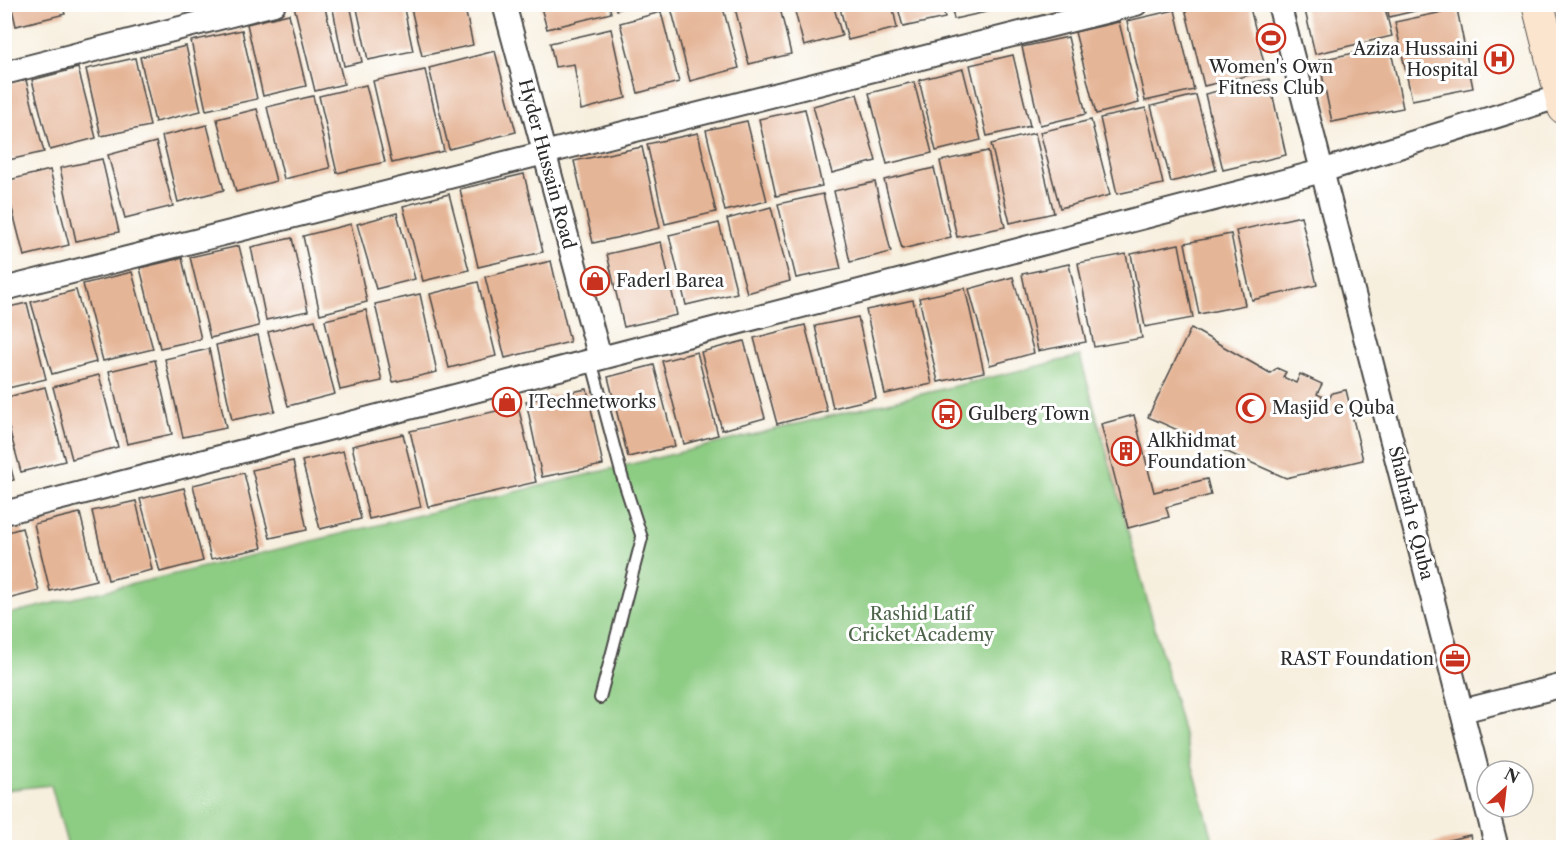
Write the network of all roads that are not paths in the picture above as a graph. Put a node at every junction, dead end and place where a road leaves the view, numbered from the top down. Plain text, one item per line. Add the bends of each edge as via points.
1 (274, 4) edge
2 (504, 4) edge
3 (1136, 4) edge
4 (1279, 4) edge
5 (1538, 4) edge
6 (4, 73) edge
7 (1562, 102) edge
8 (544, 152) junction
9 (1322, 171) junction
10 (4, 289) edge
11 (596, 359) junction
12 (4, 513) edge
13 (1563, 685) edge
14 (600, 698) dead end
15 (1462, 711) junction
16 (1497, 848) edge

1 - 6 street
2 - 8 street, Hyder Hussain Road
3 - 8 street
4 - 9 street, Shahrah e Quba
5 - 7 main road
7 - 9 street
8 - 10 street
8 - 11 street, Hyder Hussain Road
9 - 11 street
9 - 15 street, Shahrah e Quba
11 - 12 street
11 - 14 lane via 622,476 642,538
13 - 15 street
15 - 16 street, Shahrah e Quba

